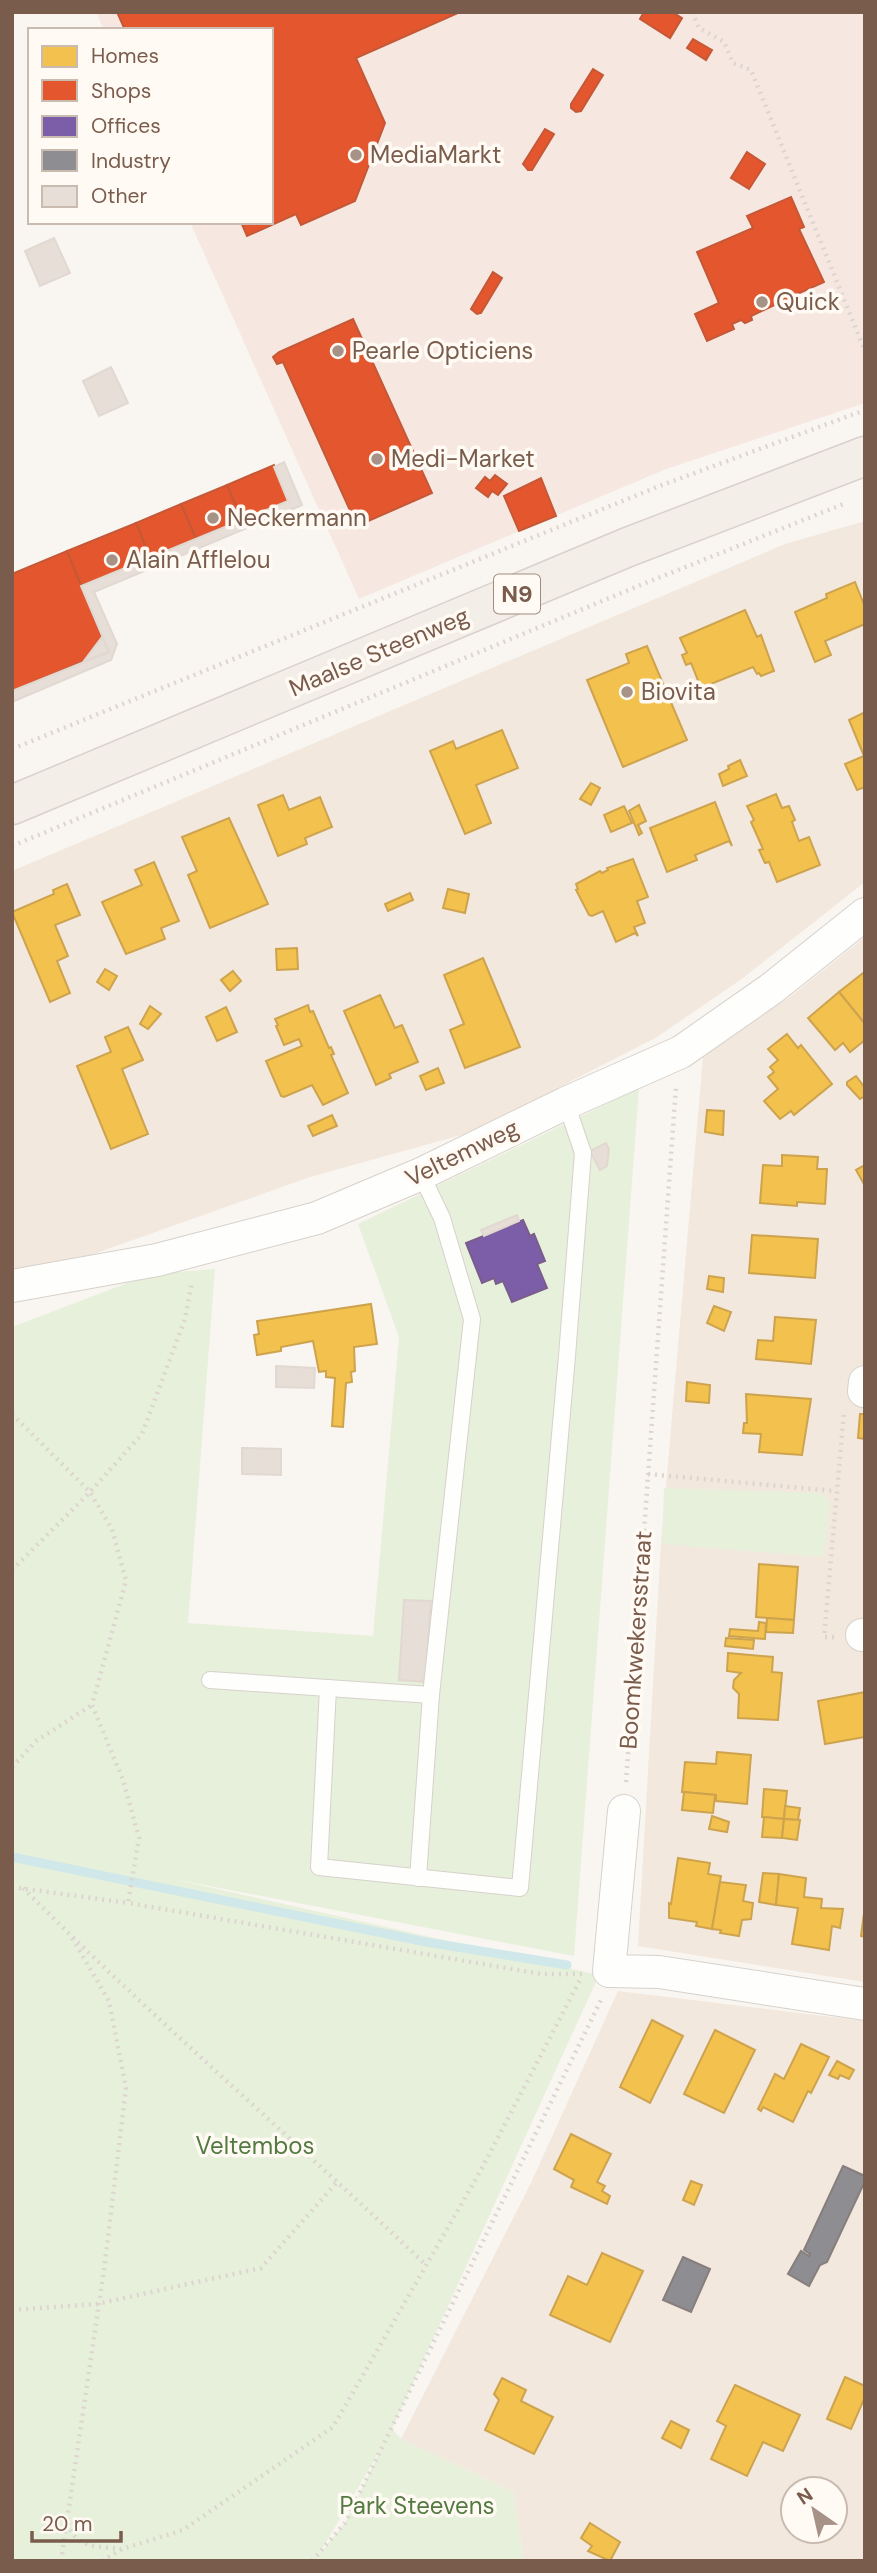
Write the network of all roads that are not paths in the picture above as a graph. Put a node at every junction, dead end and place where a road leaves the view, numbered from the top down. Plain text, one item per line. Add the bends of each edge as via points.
1 (865, 456) edge
2 (12, 805) edge
3 (865, 914) edge
4 (566, 1102) junction
5 (421, 1174) junction
6 (12, 1286) edge
7 (865, 1382) edge
8 (864, 1391) edge
9 (210, 1680) dead end
10 (328, 1688) junction
11 (431, 1695) junction
12 (624, 1811) road end
13 (418, 1878) junction
14 (865, 2004) edge

1 - 2 main road, Maalse Steenweg / N9 via 628,547
3 - 4 street, Veltemweg via 771,989 681,1052
4 - 5 street, Veltemweg
4 - 13 lane via 583,1153 520,1888
5 - 6 street, Veltemweg via 317,1218 157,1260
5 - 11 lane via 442,1218 472,1319
7 - 8 street
9 - 10 lane
10 - 11 lane
10 - 13 lane via 319,1867
11 - 13 lane
12 - 14 street via 610,1971 659,1972

